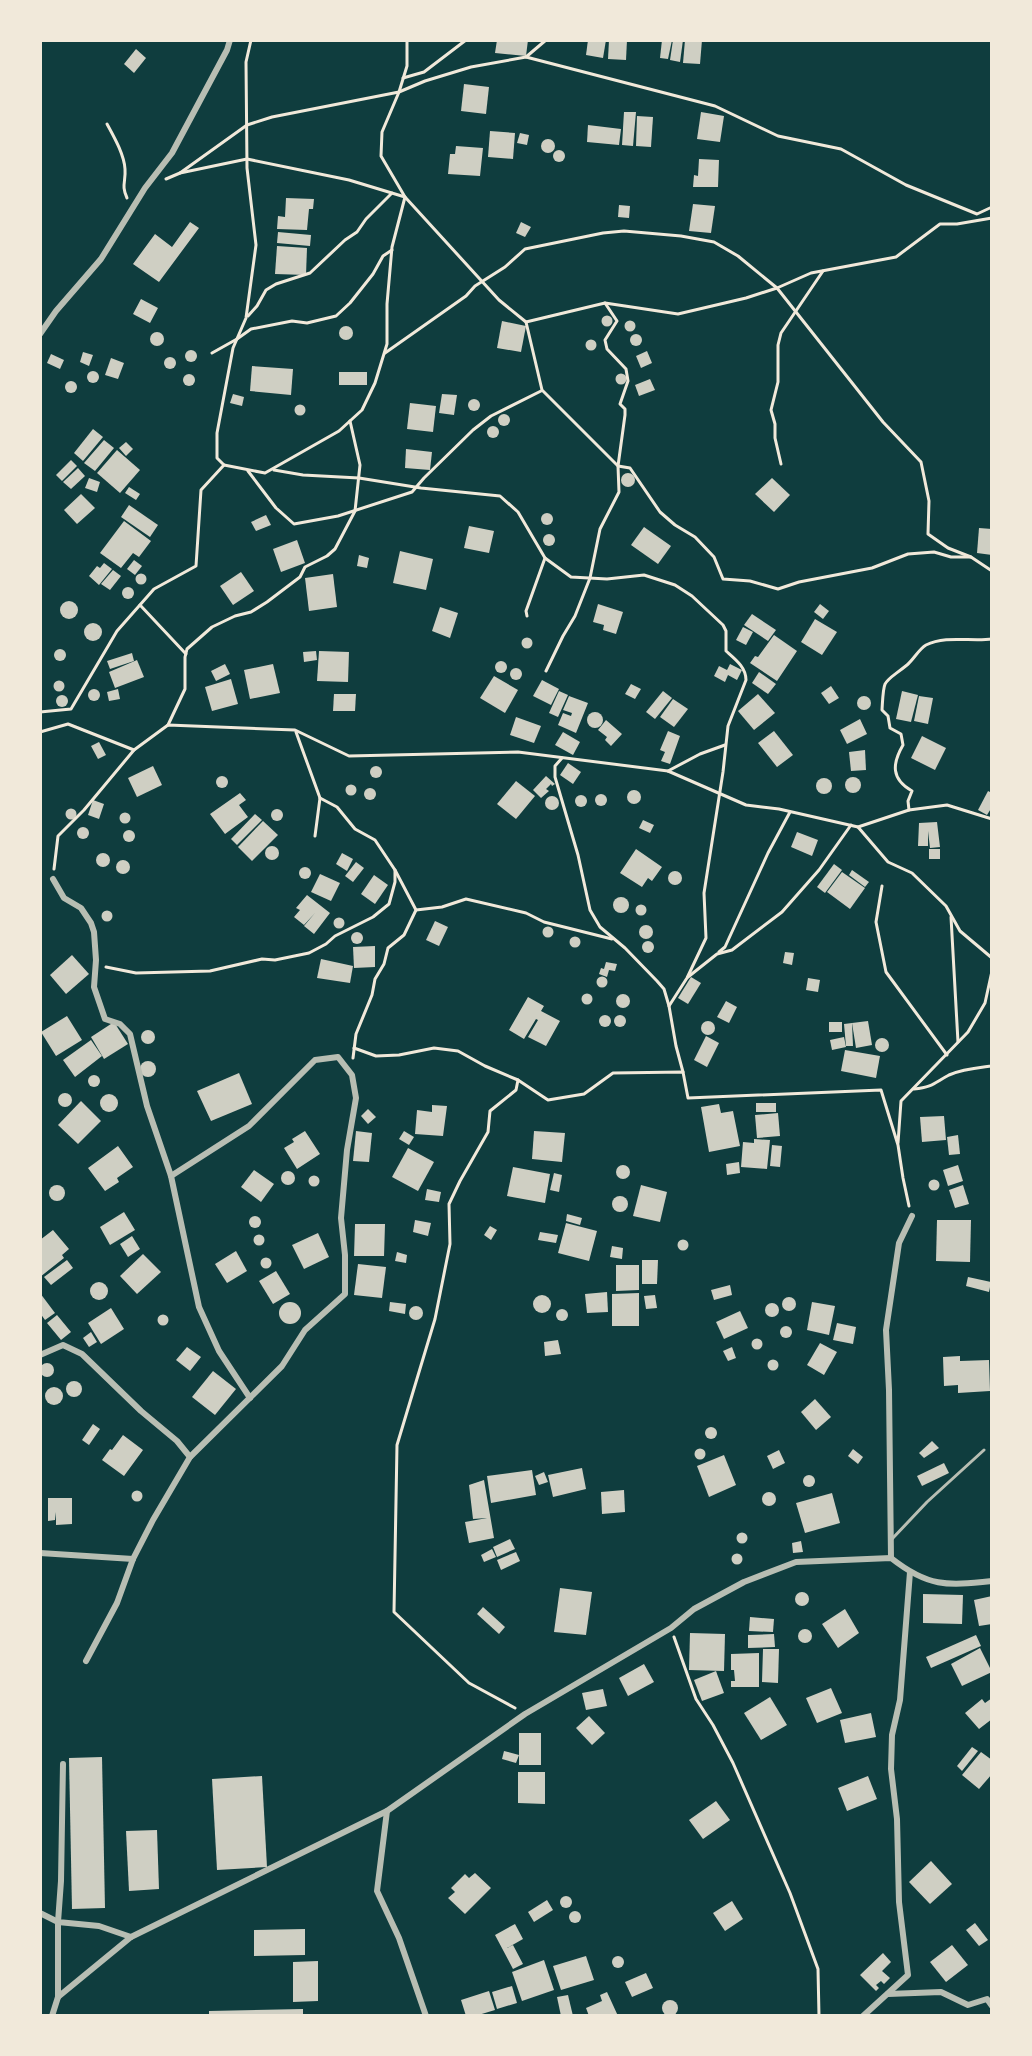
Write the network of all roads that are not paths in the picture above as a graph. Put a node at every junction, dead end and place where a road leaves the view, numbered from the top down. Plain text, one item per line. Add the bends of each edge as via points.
1 (230, 40) edge
2 (40, 334) edge
3 (53, 879) road end
4 (171, 1176) junction
5 (912, 1216) road end
6 (40, 1355) edge
7 (250, 1398) junction
8 (984, 1450) dead end
9 (190, 1457) junction
10 (891, 1540) junction
11 (40, 1553) edge
12 (891, 1558) junction
13 (133, 1559) junction
14 (910, 1572) junction
15 (992, 1581) edge
16 (86, 1661) dead end
17 (63, 1764) dead end
18 (387, 1811) junction
19 (40, 1913) edge
20 (58, 1922) junction
21 (131, 1937) junction
22 (887, 1994) junction
23 (58, 1996) junction
24 (992, 2006) edge
25 (52, 2016) edge
26 (426, 2016) edge
27 (863, 2016) edge

1 - 2 street via 172,153 101,260
3 - 4 street via 64,898 81,908 91,923 94,987 105,1019 120,1024 130,1034 138,1075
4 - 7 street via 199,1307 219,1351
4 - 7 street via 249,1126 315,1060 338,1057 351,1075 356,1098 341,1218 345,1294 305,1330 282,1366
5 - 10 street via 899,1243 886,1330
6 - 9 street via 63,1345 82,1354
7 - 9 street
8 - 10 lane
9 - 13 street
10 - 12 street
11 - 13 street
12 - 14 street
12 - 18 street via 796,1562 744,1582 525,1714
13 - 16 street via 117,1603
14 - 15 street via 939,1584
14 - 22 street via 891,1769 908,1975
17 - 20 street
18 - 21 street
18 - 26 street via 377,1891 399,1938
19 - 20 street
20 - 21 street via 99,1926
20 - 23 street
21 - 23 street
22 - 24 street via 941,1992 968,2005 987,1999
22 - 27 street
23 - 25 street

